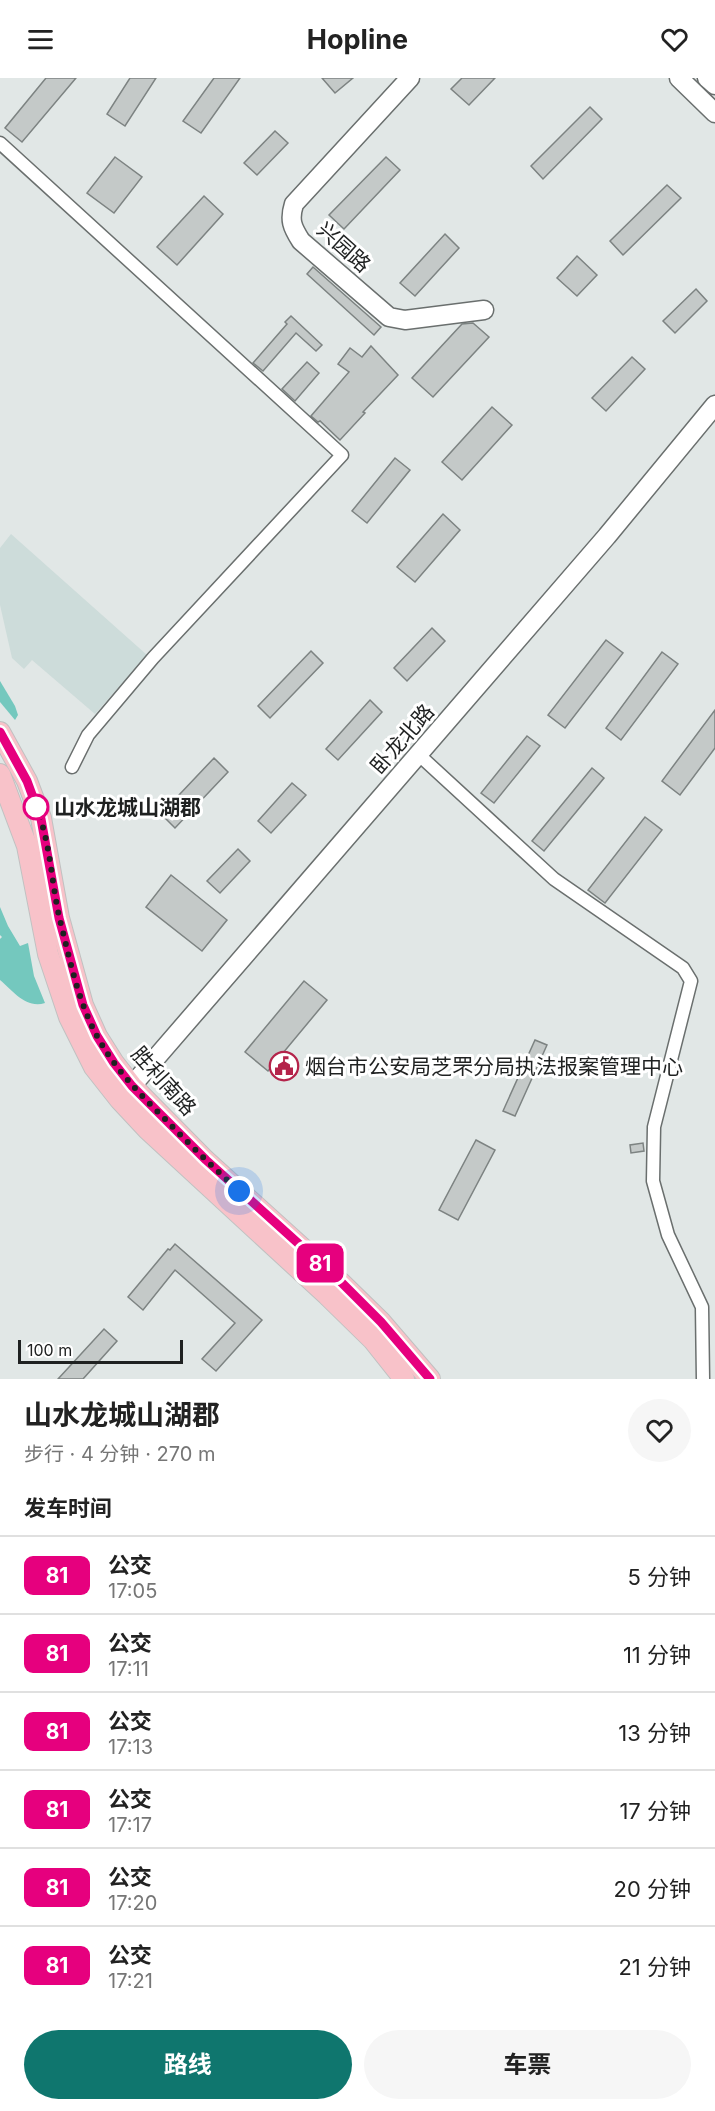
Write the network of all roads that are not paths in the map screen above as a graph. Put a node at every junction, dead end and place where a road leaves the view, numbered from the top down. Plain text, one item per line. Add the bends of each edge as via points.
1 (410, 78) edge
2 (679, 78) edge
3 (707, 78) edge
4 (715, 85) edge
5 (715, 113) edge
6 (0, 143) edge
7 (484, 310) dead end
8 (715, 405) edge
9 (0, 732) edge
10 (418, 754) junction
11 (72, 767) dead end
12 (0, 774) edge
13 (126, 1093) junction
14 (404, 1379) edge
15 (430, 1379) edge
16 (703, 1379) edge

1 - 7 street, 兴园路 via 294,204 290,217 293,228 301,241 389,317 405,320
2 - 5 street
3 - 4 street
6 - 11 street via 342,455 153,658 87,735
8 - 10 street, 卧龙北路
9 - 13 main road, 胜利南路 via 27,781 41,819 59,918 83,1005
10 - 13 street, 卧龙北路
10 - 16 street via 554,879 683,968 691,981 654,1127 653,1181 668,1235 702,1307
12 - 13 main road, 胜利南路 via 27,846 48,954 69,1017 94,1067
13 - 14 main road, 胜利南路 via 148,1130 327,1295 373,1340
13 - 15 main road, 胜利南路 via 341,1282

